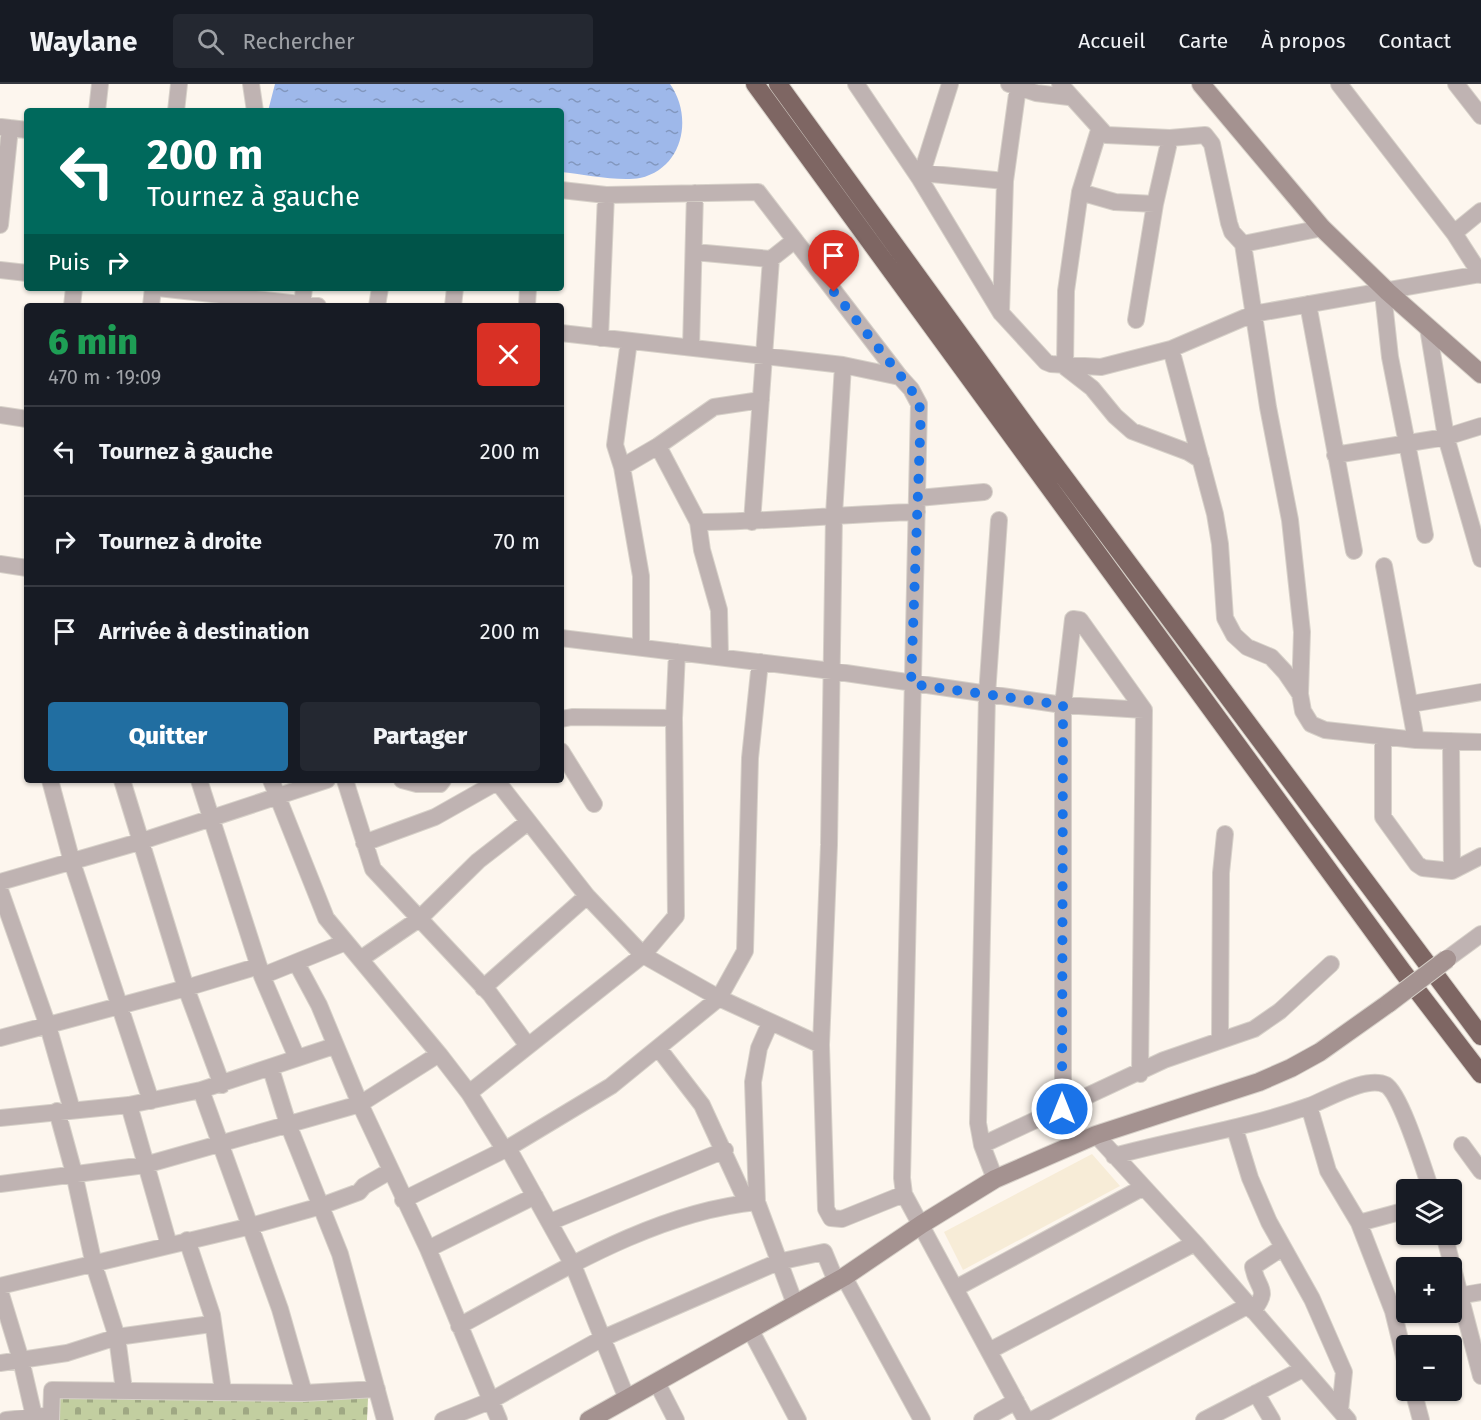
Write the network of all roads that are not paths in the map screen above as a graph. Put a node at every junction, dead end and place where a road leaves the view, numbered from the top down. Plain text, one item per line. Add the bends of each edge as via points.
1 (100, 84) edge
2 (179, 84) edge
3 (251, 84) edge
4 (755, 84) edge
5 (778, 84) edge
6 (950, 84) edge
7 (1201, 84) edge
8 (1339, 84) edge
9 (1456, 84) edge
10 (858, 85) edge
11 (1013, 86) edge
12 (1065, 90) edge
13 (97, 108) edge
14 (176, 108) edge
15 (255, 108) edge
16 (1481, 116) edge
17 (12, 128) edge
18 (1099, 130) junction
19 (1170, 138) junction
20 (921, 176) junction
21 (1005, 181) junction
22 (564, 190) edge
23 (1080, 192) junction
24 (695, 193) junction
25 (606, 195) junction
26 (1155, 204) junction
27 (1481, 211) edge
28 (0, 225) edge
29 (1323, 228) junction
30 (1454, 233) junction
31 (795, 240) junction
32 (1243, 244) junction
33 (694, 252) junction
34 (771, 259) junction
35 (0, 270) edge
36 (24, 273) edge
37 (1481, 275) edge
38 (176, 291) edge
39 (1386, 293) junction
40 (207, 296) edge
41 (307, 301) edge
42 (1308, 303) junction
43 (1001, 313) junction
44 (1253, 314) junction
45 (1136, 320) dead end
46 (1428, 328) junction
47 (564, 333) edge
48 (600, 338) junction
49 (629, 341) junction
50 (692, 348) junction
51 (1171, 349) junction
52 (764, 356) junction
53 (843, 365) junction
54 (1065, 367) junction
55 (1481, 374) edge
56 (900, 378) junction
57 (761, 400) junction
58 (0, 415) edge
59 (24, 419) edge
60 (1481, 426) edge
61 (1446, 437) junction
62 (1406, 442) junction
63 (658, 446) junction
64 (1335, 455) junction
65 (1201, 460) junction
66 (622, 467) junction
67 (984, 492) dead end
68 (918, 505) junction
69 (834, 514) junction
70 (999, 520) dead end
71 (698, 522) junction
72 (752, 522) junction
73 (1425, 535) dead end
74 (1354, 551) dead end
75 (1481, 559) edge
76 (0, 564) edge
77 (1384, 566) dead end
78 (24, 568) edge
79 (564, 638) edge
80 (641, 646) junction
81 (677, 652) junction
82 (720, 657) junction
83 (760, 662) junction
84 (832, 671) junction
85 (911, 684) junction
86 (1481, 692) edge
87 (1300, 694) junction
88 (987, 695) junction
89 (1411, 704) junction
90 (1063, 705) junction
91 (1144, 710) junction
92 (564, 718) edge
93 (674, 718) junction
94 (1383, 737) junction
95 (1416, 740) junction
96 (1451, 741) junction
97 (1481, 742) edge
98 (564, 755) edge
99 (51, 783) edge
100 (123, 783) edge
101 (200, 783) edge
102 (272, 783) edge
103 (319, 783) edge
104 (346, 783) edge
105 (413, 783) edge
106 (441, 783) edge
107 (493, 783) edge
108 (498, 783) edge
109 (277, 798) junction
110 (594, 804) dead end
111 (212, 818) junction
112 (528, 822) junction
113 (1225, 834) dead end
114 (139, 842) junction
115 (364, 843) junction
116 (1481, 856) edge
117 (72, 862) junction
118 (1452, 871) junction
119 (0, 882) edge
120 (0, 890) edge
121 (587, 896) junction
122 (419, 919) junction
123 (1481, 934) edge
124 (346, 942) junction
125 (643, 955) junction
126 (362, 958) junction
127 (1447, 959) joint
128 (297, 964) junction
129 (1331, 964) dead end
130 (261, 971) junction
131 (186, 988) junction
132 (483, 988) junction
133 (719, 998) junction
134 (121, 1005) junction
135 (770, 1023) junction
136 (48, 1026) junction
137 (1481, 1036) edge
138 (0, 1038) edge
139 (1220, 1040) junction
140 (821, 1045) junction
141 (334, 1046) junction
142 (528, 1046) junction
143 (659, 1048) junction
144 (440, 1054) junction
145 (297, 1058) junction
146 (271, 1069) junction
147 (1140, 1074) junction
148 (1481, 1074) edge
149 (222, 1085) junction
150 (201, 1090) junction
151 (469, 1093) junction
152 (151, 1101) junction
153 (360, 1104) junction
154 (129, 1105) junction
155 (1309, 1106) junction
156 (1062, 1109) junction
157 (64, 1111) junction
158 (0, 1118) edge
159 (288, 1125) junction
160 (1234, 1129) junction
161 (1096, 1136) junction
162 (221, 1144) junction
163 (982, 1145) junction
164 (1462, 1145) dead end
165 (506, 1148) junction
166 (725, 1150) junction
167 (1114, 1156) junction
168 (145, 1165) junction
169 (390, 1171) junction
170 (1481, 1171) edge
171 (74, 1173) junction
172 (995, 1179) junction
173 (1427, 1179) edge
174 (0, 1184) edge
175 (1142, 1188) junction
176 (904, 1194) junction
177 (536, 1196) junction
178 (403, 1200) junction
179 (752, 1203) junction
180 (321, 1206) junction
181 (1396, 1213) edge
182 (550, 1222) junction
183 (1359, 1223) junction
184 (922, 1224) junction
185 (251, 1226) junction
186 (188, 1240) junction
187 (1195, 1243) junction
188 (169, 1245) junction
189 (1282, 1248) junction
190 (428, 1249) junction
191 (778, 1262) junction
192 (94, 1265) junction
193 (573, 1265) junction
194 (840, 1279) junction
195 (0, 1286) edge
196 (956, 1288) junction
197 (0, 1291) edge
198 (1481, 1292) edge
199 (1462, 1295) edge
200 (1396, 1301) edge
201 (795, 1304) junction
202 (1251, 1308) junction
203 (1462, 1315) edge
204 (211, 1324) junction
205 (459, 1326) junction
206 (751, 1331) junction
207 (117, 1337) junction
208 (601, 1339) junction
209 (989, 1351) junction
210 (21, 1360) junction
211 (0, 1363) edge
212 (1303, 1369) junction
213 (1481, 1376) edge
214 (657, 1383) junction
215 (377, 1389) junction
216 (124, 1390) junction
217 (223, 1392) junction
218 (1256, 1392) junction
219 (304, 1393) junction
220 (627, 1399) junction
221 (490, 1401) junction
222 (1016, 1401) junction
223 (1416, 1401) edge
224 (1344, 1415) edge
225 (45, 1417) edge
226 (6, 1420) edge
227 (385, 1420) edge
228 (443, 1420) edge
229 (499, 1420) edge
230 (589, 1420) edge
231 (676, 1420) edge
232 (798, 1420) edge
233 (922, 1420) edge
234 (982, 1420) edge
235 (1026, 1420) edge
236 (1032, 1420) edge
237 (1204, 1420) edge
238 (1272, 1420) edge
239 (1421, 1420) edge

1 - 13 street
2 - 14 street
3 - 15 street
4 - 148 highway
5 - 137 highway via 1032,434
6 - 20 street
7 - 29 street
8 - 30 street
9 - 16 street
10 - 20 street
11 - 12 street via 1036,93
11 - 21 street
12 - 18 street
17 - 28 street
18 - 19 street via 1111,136
18 - 23 street
19 - 26 street
19 - 32 street via 1209,138 1228,223
20 - 21 street
20 - 43 street
21 - 43 street
22 - 25 street
23 - 26 street via 1115,202
23 - 54 street via 1066,291
24 - 25 street
24 - 31 street via 758,192
24 - 33 street
25 - 48 street
26 - 45 street
27 - 30 street
29 - 32 street
29 - 39 street
30 - 37 street
31 - 34 street
31 - 56 street
32 - 44 street
33 - 34 street
33 - 50 street
34 - 52 street
35 - 36 street
37 - 39 street
38 - 40 street
39 - 42 street
39 - 46 street
39 - 62 street via 1390,357
40 - 41 street
42 - 44 street
42 - 64 street
43 - 54 street via 1046,362
44 - 51 street
44 - 87 street via 1290,520 1302,632
46 - 55 street
46 - 61 street
47 - 48 street
48 - 49 street
49 - 50 street
49 - 66 street via 616,423 615,445
50 - 52 street
51 - 54 street via 1101,367
51 - 65 street
52 - 53 street
52 - 57 street
53 - 56 street
53 - 69 street
54 - 65 street via 1092,388 1132,431
56 - 68 street via 911,389 921,410
57 - 63 street via 714,407
57 - 72 street
58 - 59 street
60 - 61 street
61 - 62 street
61 - 75 street
62 - 64 street
62 - 73 street
63 - 66 street
63 - 71 street
64 - 74 street
65 - 87 street via 1220,544 1225,618 1234,635 1246,647 1271,657
66 - 80 street via 641,576
67 - 68 street
68 - 69 street
68 - 85 street
69 - 72 street
69 - 84 street
70 - 88 street
71 - 72 street
71 - 82 street via 719,610
76 - 78 street
77 - 89 street
79 - 80 street
80 - 81 street
81 - 82 street
81 - 93 street
82 - 83 street
83 - 84 street
83 - 133 street via 750,758 746,951
84 - 85 street
84 - 140 street
85 - 88 street
85 - 176 street
86 - 89 street
87 - 94 street via 1303,711 1311,724 1325,730
88 - 90 street
88 - 163 street via 978,1123
89 - 95 street
90 - 91 street
90 - 91 street via 1073,619 1077,618
90 - 156 street
91 - 147 street
92 - 93 street
93 - 125 street via 676,916
94 - 95 street
94 - 118 street via 1383,817 1417,864
95 - 96 street
96 - 97 street
96 - 118 street
98 - 110 street
99 - 117 street
100 - 114 street
101 - 111 street
102 - 109 street
103 - 109 street
104 - 115 street
105 - 106 street
107 - 115 street via 435,818
108 - 112 street
109 - 111 street
109 - 124 street via 326,918
111 - 114 street
111 - 130 street
112 - 121 street
112 - 122 street via 478,861
113 - 139 street via 1221,873
114 - 117 street
114 - 131 street
115 - 122 street via 373,869
116 - 118 street
117 - 119 street
117 - 134 street
120 - 136 street
121 - 125 street
121 - 132 street
122 - 126 street
122 - 132 street
123 - 127 street
124 - 126 street
124 - 128 street
125 - 133 street
125 - 142 street
126 - 144 street
127 - 161 street, bridge via 1320,1052 1280,1073
128 - 130 street
128 - 141 street via 319,1005
129 - 139 street via 1280,1011 1254,1029
130 - 131 street
130 - 145 street
131 - 134 street
131 - 149 street
132 - 142 street
133 - 135 street
133 - 143 street
134 - 136 street
134 - 152 street
135 - 140 street
135 - 179 street via 759,1048 753,1082
136 - 138 street
136 - 157 street
139 - 147 street via 1164,1060
140 - 176 street via 829,1215 835,1220 842,1219
141 - 145 street
141 - 153 street
142 - 151 street
143 - 165 street via 611,1086
143 - 166 street via 702,1105
144 - 151 street
144 - 153 street
145 - 146 street
146 - 149 street
146 - 159 street
147 - 156 street
149 - 150 street
150 - 152 street
150 - 162 street
151 - 165 street
152 - 154 street
153 - 159 street
153 - 169 street
154 - 157 street
154 - 168 street
155 - 160 street
155 - 173 street via 1366,1083 1378,1082 1389,1088 1405,1118
155 - 183 street via 1328,1171
156 - 163 street
157 - 158 street
157 - 171 street
159 - 162 street
159 - 180 street
160 - 167 street
160 - 189 street via 1250,1178
161 - 167 street
161 - 172 street
162 - 168 street
162 - 185 street
163 - 172 street
164 - 170 street
165 - 177 street
165 - 178 street
166 - 179 street
166 - 182 street
167 - 175 street
168 - 171 street
168 - 188 street
169 - 178 street
169 - 180 street via 359,1192
171 - 174 street
171 - 192 street
172 - 184 street
175 - 187 street
175 - 196 street
176 - 184 street
177 - 182 street
177 - 190 street
178 - 190 street
179 - 191 street
179 - 193 street via 641,1232
180 - 185 street
180 - 215 street via 340,1254
181 - 183 street
182 - 193 street
183 - 200 street
184 - 194 street
184 - 196 street
185 - 186 street
185 - 219 street
186 - 188 street
186 - 204 street via 212,1316
187 - 202 street
187 - 209 street
188 - 192 street
189 - 202 street via 1253,1267 1264,1292 1263,1299
189 - 224 street via 1312,1299 1344,1372
190 - 205 street
191 - 194 street via 824,1252
191 - 201 street
191 - 208 street
192 - 195 street
192 - 207 street
193 - 205 street
193 - 208 street
194 - 201 street
194 - 233 street
196 - 209 street
197 - 210 street
198 - 199 street
201 - 206 street
202 - 212 street
202 - 236 street
203 - 213 street
204 - 207 street
204 - 217 street
205 - 221 street
206 - 214 street
206 - 232 street
207 - 210 street via 67,1353
207 - 216 street
208 - 220 street
208 - 221 street
209 - 222 street
210 - 211 street
210 - 225 street
212 - 218 street
212 - 224 street
214 - 220 street
214 - 231 street
215 - 219 street
215 - 227 street
216 - 217 street
216 - 225 street via 52,1390
217 - 219 street
218 - 237 street
218 - 238 street
220 - 230 street
221 - 228 street
221 - 229 street
222 - 234 street
222 - 235 street
223 - 239 street
225 - 226 street

